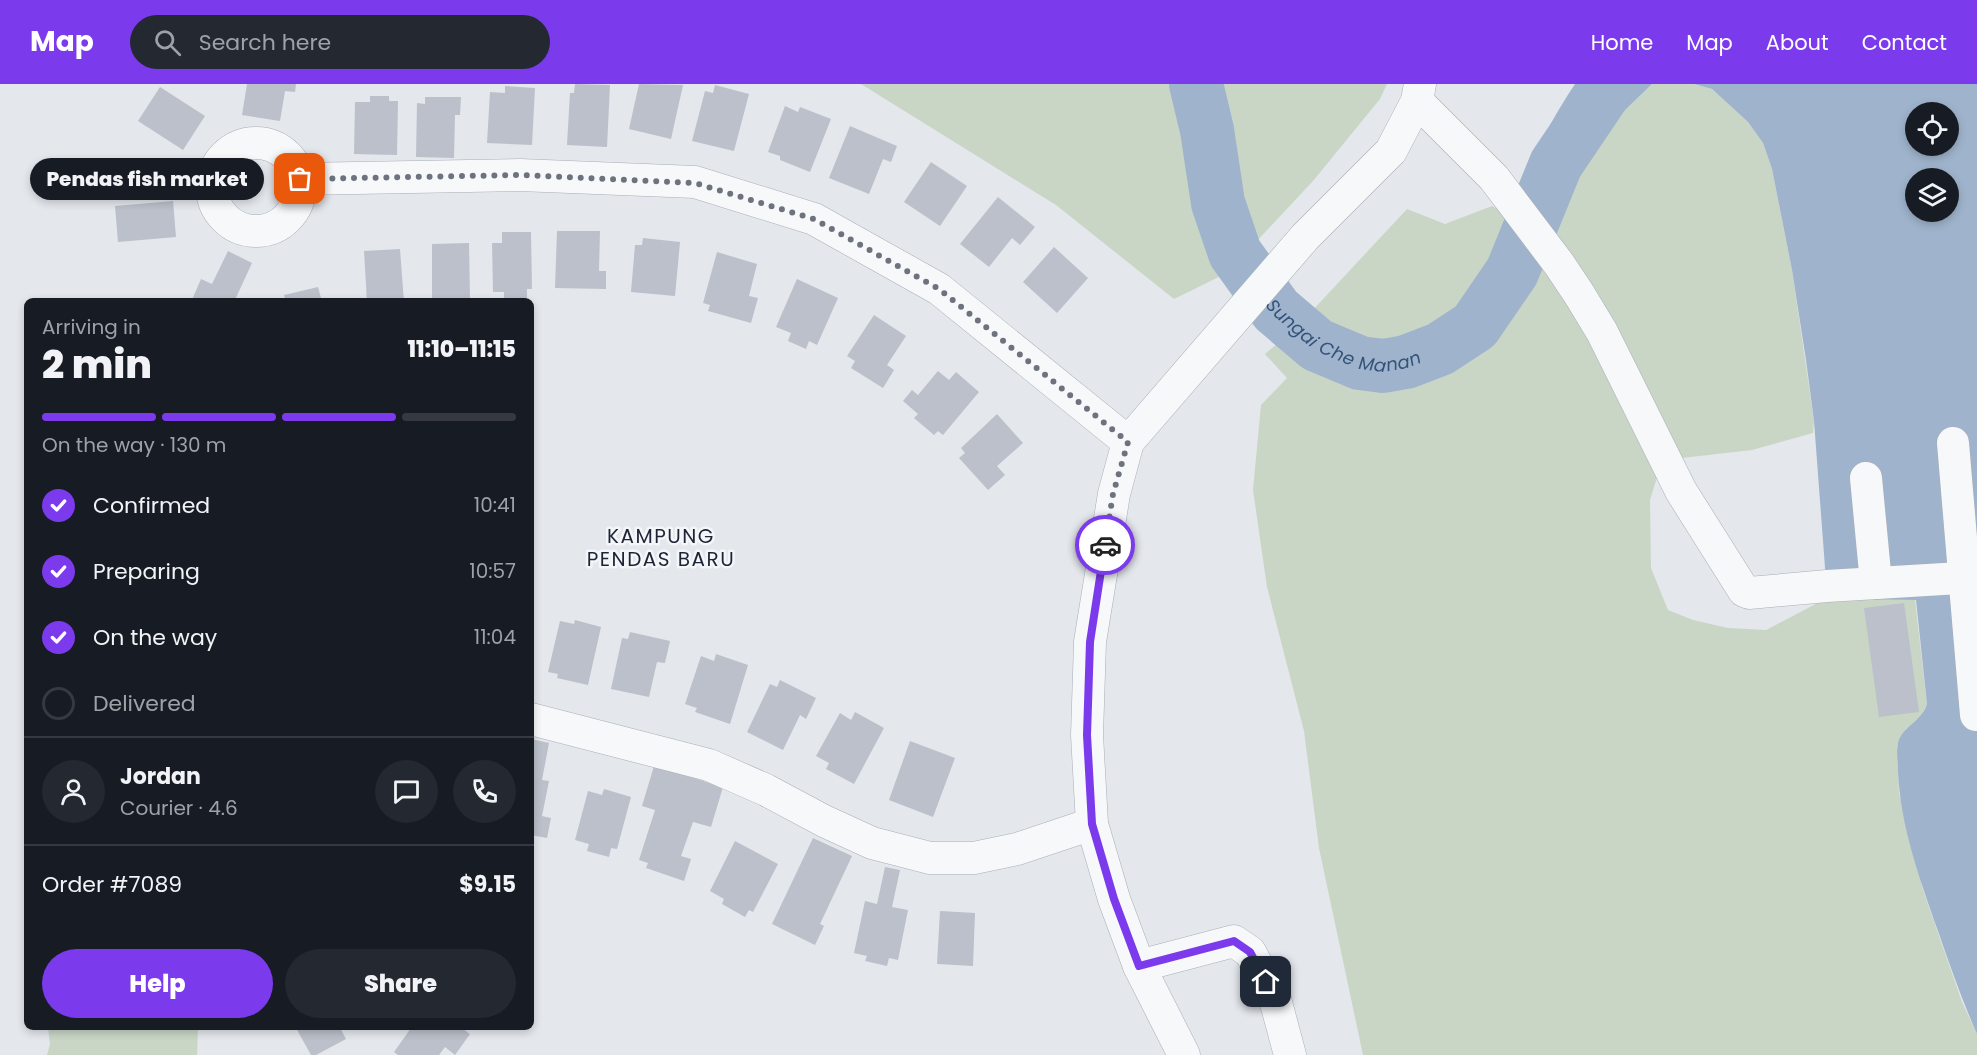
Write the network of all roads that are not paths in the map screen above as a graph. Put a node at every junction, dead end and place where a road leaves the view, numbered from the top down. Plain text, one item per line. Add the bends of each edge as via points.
1 (1419, 92) edge
2 (300, 179) dead end
3 (1128, 442) junction
4 (1953, 443) dead end
5 (1866, 478) dead end
6 (1970, 577) edge
7 (1876, 583) junction
8 (1976, 716) edge
9 (534, 720) edge
10 (1092, 824) junction
11 (1139, 966) junction
12 (1184, 1055) edge
13 (1290, 1055) edge

1 - 3 street via 1391,151 1305,237
1 - 7 street via 1510,199 1559,264 1602,332 1681,491 1744,591
2 - 3 street via 520,175 695,183 814,219 939,289
3 - 10 street via 1113,494 1090,642 1087,735
4 - 6 street
5 - 7 street
6 - 7 street
6 - 8 street
9 - 10 street via 709,765 872,843 930,858 974,858 1017,849
10 - 11 street
11 - 12 street
11 - 13 street via 1234,941 1250,952 1275,999

